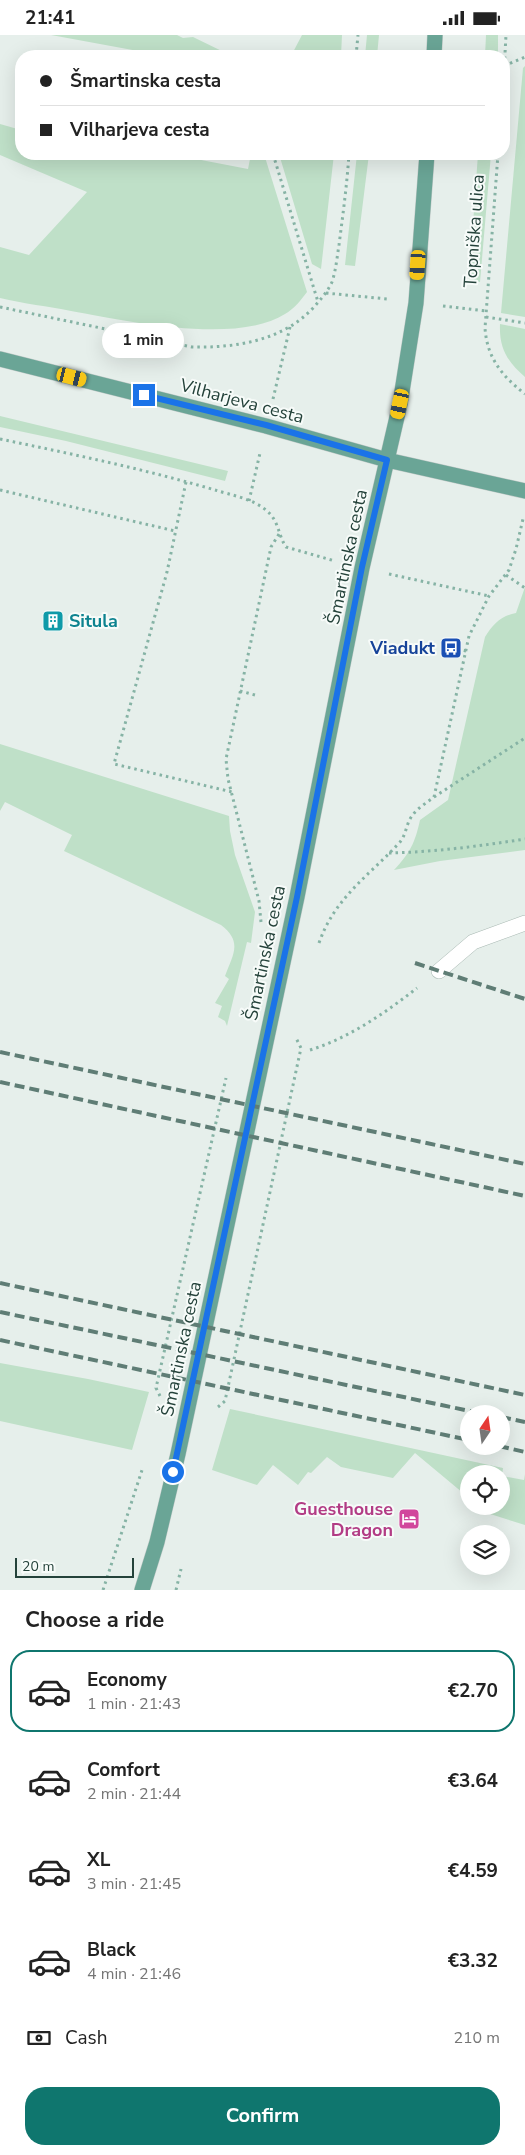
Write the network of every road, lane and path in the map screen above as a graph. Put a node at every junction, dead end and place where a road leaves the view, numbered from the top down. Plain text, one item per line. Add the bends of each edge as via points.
1 (358, 35) edge
2 (436, 35) edge
3 (506, 35) edge
4 (357, 50) edge
5 (435, 50) edge
6 (505, 50) edge
7 (525, 57) edge
8 (510, 63) edge
9 (275, 160) edge
10 (348, 160) edge
11 (427, 160) edge
12 (498, 160) edge
13 (318, 302) junction
14 (0, 307) edge
15 (486, 317) junction
16 (525, 323) edge
17 (0, 359) edge
18 (525, 394) edge
19 (0, 439) edge
20 (387, 460) junction
21 (186, 481) junction
22 (0, 490) edge
23 (525, 491) edge
24 (525, 510) edge
25 (176, 531) junction
26 (279, 533) junction
27 (298, 551) dead end
28 (506, 575) junction
29 (525, 588) edge
30 (458, 590) dead end
31 (489, 596) junction
32 (451, 648) dead end
33 (466, 651) junction
34 (240, 691) junction
35 (255, 695) dead end
36 (525, 738) edge
37 (232, 792) junction
38 (434, 797) junction
39 (525, 839) edge
40 (389, 853) junction
41 (261, 923) dead end
42 (525, 923) edge
43 (318, 944) dead end
44 (439, 971) joint
45 (296, 1037) dead end
46 (310, 1050) dead end
47 (228, 1072) dead end
48 (161, 1397) dead end
49 (216, 1409) dead end
50 (145, 1459) dead end
51 (103, 1590) edge
52 (142, 1590) edge

1 - 4 path
2 - 5 main road
3 - 6 path
7 - 8 path
9 - 13 path
10 - 13 path via 334,274
11 - 20 main road via 416,303 400,404
12 - 15 path, Topniška ulica
13 - 14 path via 303,318 280,332 255,341 216,347 180,346
15 - 16 path
15 - 18 path, Topniška ulica via 486,346 492,358
17 - 20 main road, Vilharjeva cesta via 266,425
19 - 21 path
20 - 23 main road
20 - 52 main road, Šmartinska cesta via 178,1454
21 - 25 path
21 - 26 path via 266,509 278,525
22 - 25 path
24 - 28 path
25 - 37 path via 114,764
26 - 27 path via 286,547
26 - 34 path, Šmartinska cesta via 271,547
28 - 29 path
28 - 31 path
30 - 31 path
31 - 33 path
32 - 33 path
33 - 38 path
34 - 35 path
34 - 37 path, Šmartinska cesta via 226,759
36 - 38 path
37 - 41 path, Šmartinska cesta
38 - 40 path via 416,811 402,840
39 - 40 path via 453,849
40 - 43 path via 339,903
42 - 44 lane via 473,942
44 - 46 path via 334,1043
45 - 49 path via 301,1048 225,1401
47 - 48 path, Šmartinska cesta via 156,1388
50 - 51 path

